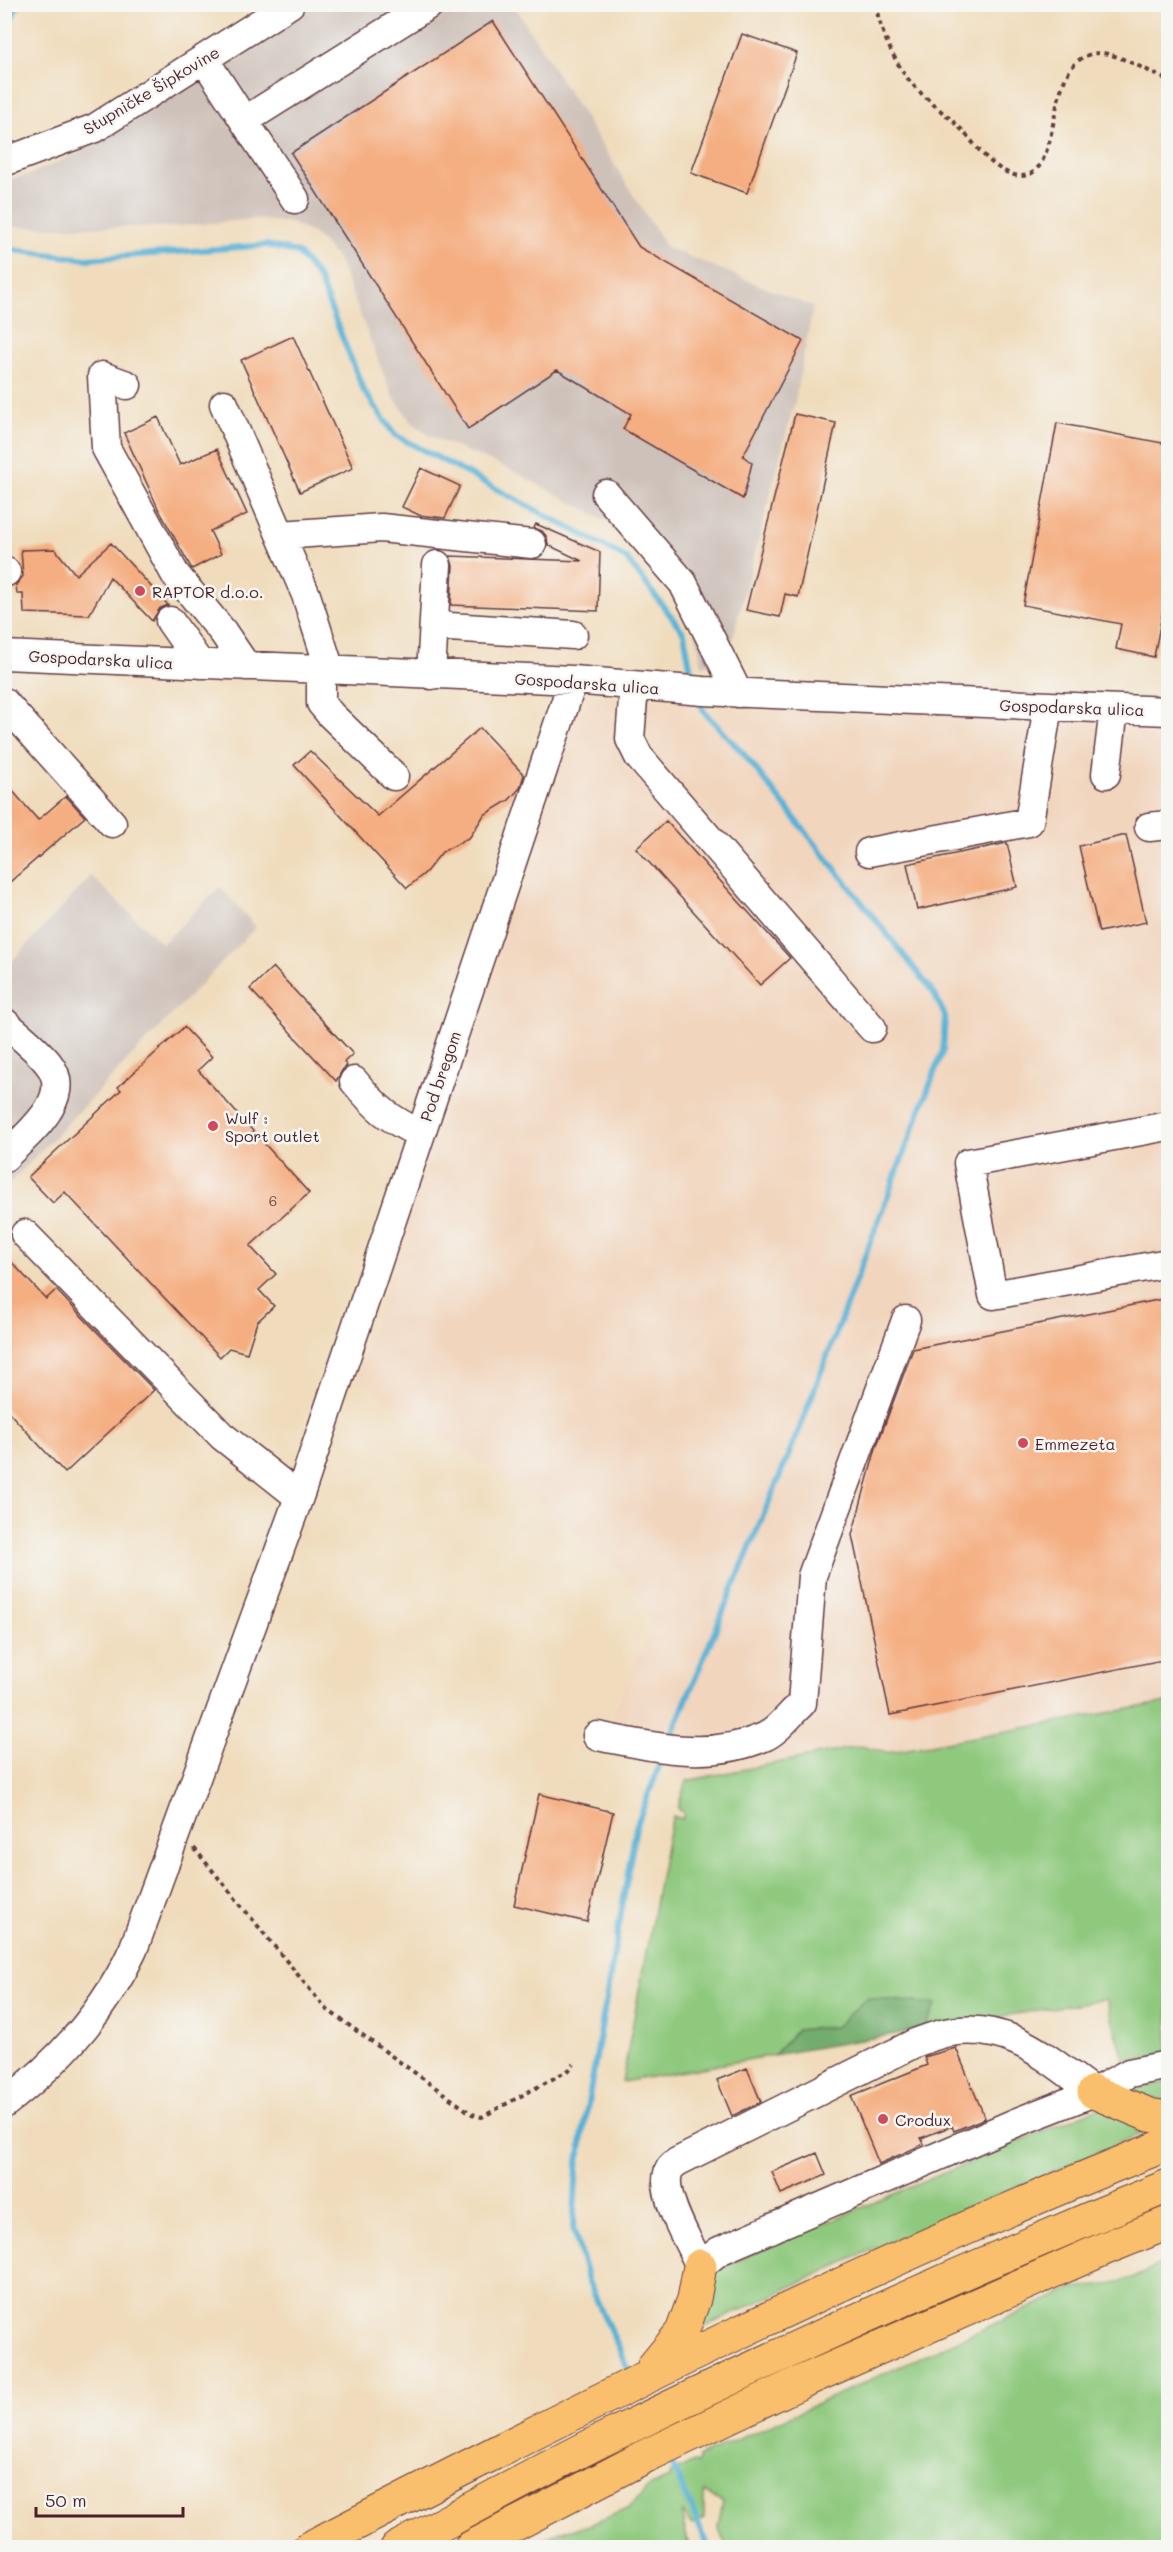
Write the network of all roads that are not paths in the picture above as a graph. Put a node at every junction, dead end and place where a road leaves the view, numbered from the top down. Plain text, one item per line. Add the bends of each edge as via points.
1 (290, 4) edge
2 (430, 4) edge
3 (204, 59) junction
4 (244, 122) junction
5 (4, 162) edge
6 (295, 199) dead end
7 (127, 385) dead end
8 (224, 404) dead end
9 (606, 494) dead end
10 (280, 535) junction
11 (532, 544) dead end
12 (437, 565) dead end
13 (170, 621) dead end
14 (434, 626) junction
15 (573, 635) dead end
16 (4, 655) edge
17 (200, 664) junction
18 (246, 666) junction
19 (326, 670) junction
20 (431, 675) junction
21 (573, 680) junction
22 (634, 686) junction
23 (738, 693) junction
24 (4, 702) edge
25 (1048, 706) junction
26 (1114, 709) junction
27 (1168, 711) edge
28 (1106, 774) dead end
29 (394, 776) dead end
30 (112, 823) dead end
31 (869, 852) dead end
32 (4, 1022) edge
33 (872, 1028) dead end
34 (354, 1081) dead end
35 (1168, 1126) edge
36 (420, 1134) junction
37 (4, 1158) edge
38 (25, 1234) dead end
39 (1168, 1263) edge
40 (906, 1320) dead end
41 (304, 1484) junction
42 (597, 1736) dead end
43 (1168, 2065) edge
44 (1094, 2092) junction
45 (4, 2104) edge
46 (1168, 2118) edge
47 (1168, 2144) edge
48 (1168, 2186) edge
49 (1168, 2223) edge
50 (700, 2266) junction
51 (648, 2375) junction
52 (309, 2547) edge
53 (397, 2547) edge
54 (470, 2547) edge

1 - 3 street, Stupničke Šipkovine
2 - 4 street
3 - 4 street
3 - 5 street, Stupničke Šipkovine via 95,128
4 - 6 street
7 - 18 street via 102,376 106,448 175,574
8 - 10 street
9 - 23 street via 683,583
10 - 11 street via 381,528
10 - 19 street via 306,595
12 - 14 street
13 - 17 street
14 - 15 street
14 - 20 street
16 - 17 street, Gospodarska ulica
17 - 18 street, Gospodarska ulica
18 - 19 street, Gospodarska ulica
19 - 20 street, Gospodarska ulica
19 - 29 street via 321,703
20 - 21 street, Gospodarska ulica
21 - 22 street, Gospodarska ulica
21 - 36 street, Pod bregom
22 - 23 street, Gospodarska ulica
22 - 33 street via 630,739 639,757
23 - 25 street, Gospodarska ulica
24 - 30 street
25 - 26 street, Gospodarska ulica
25 - 31 street via 1029,822
26 - 27 street, Gospodarska ulica
26 - 28 street
32 - 37 street via 48,1063 58,1088 43,1117
34 - 36 street via 389,1118
35 - 39 street via 968,1163 993,1295
36 - 41 street, Pod bregom
38 - 41 street via 222,1436
40 - 42 street via 812,1576 802,1703 766,1736 710,1752
41 - 45 street, Pod bregom via 119,1979 71,2045
43 - 44 street via 1129,2073
44 - 46 highway via 1149,2115
44 - 50 street via 719,2251
44 - 50 street via 1020,2041 998,2032 949,2032 915,2043 668,2170 669,2196
47 - 51 highway via 1038,2195
48 - 53 highway via 984,2262 675,2406
49 - 54 highway via 810,2378 646,2456
50 - 51 highway via 682,2332
51 - 52 highway

